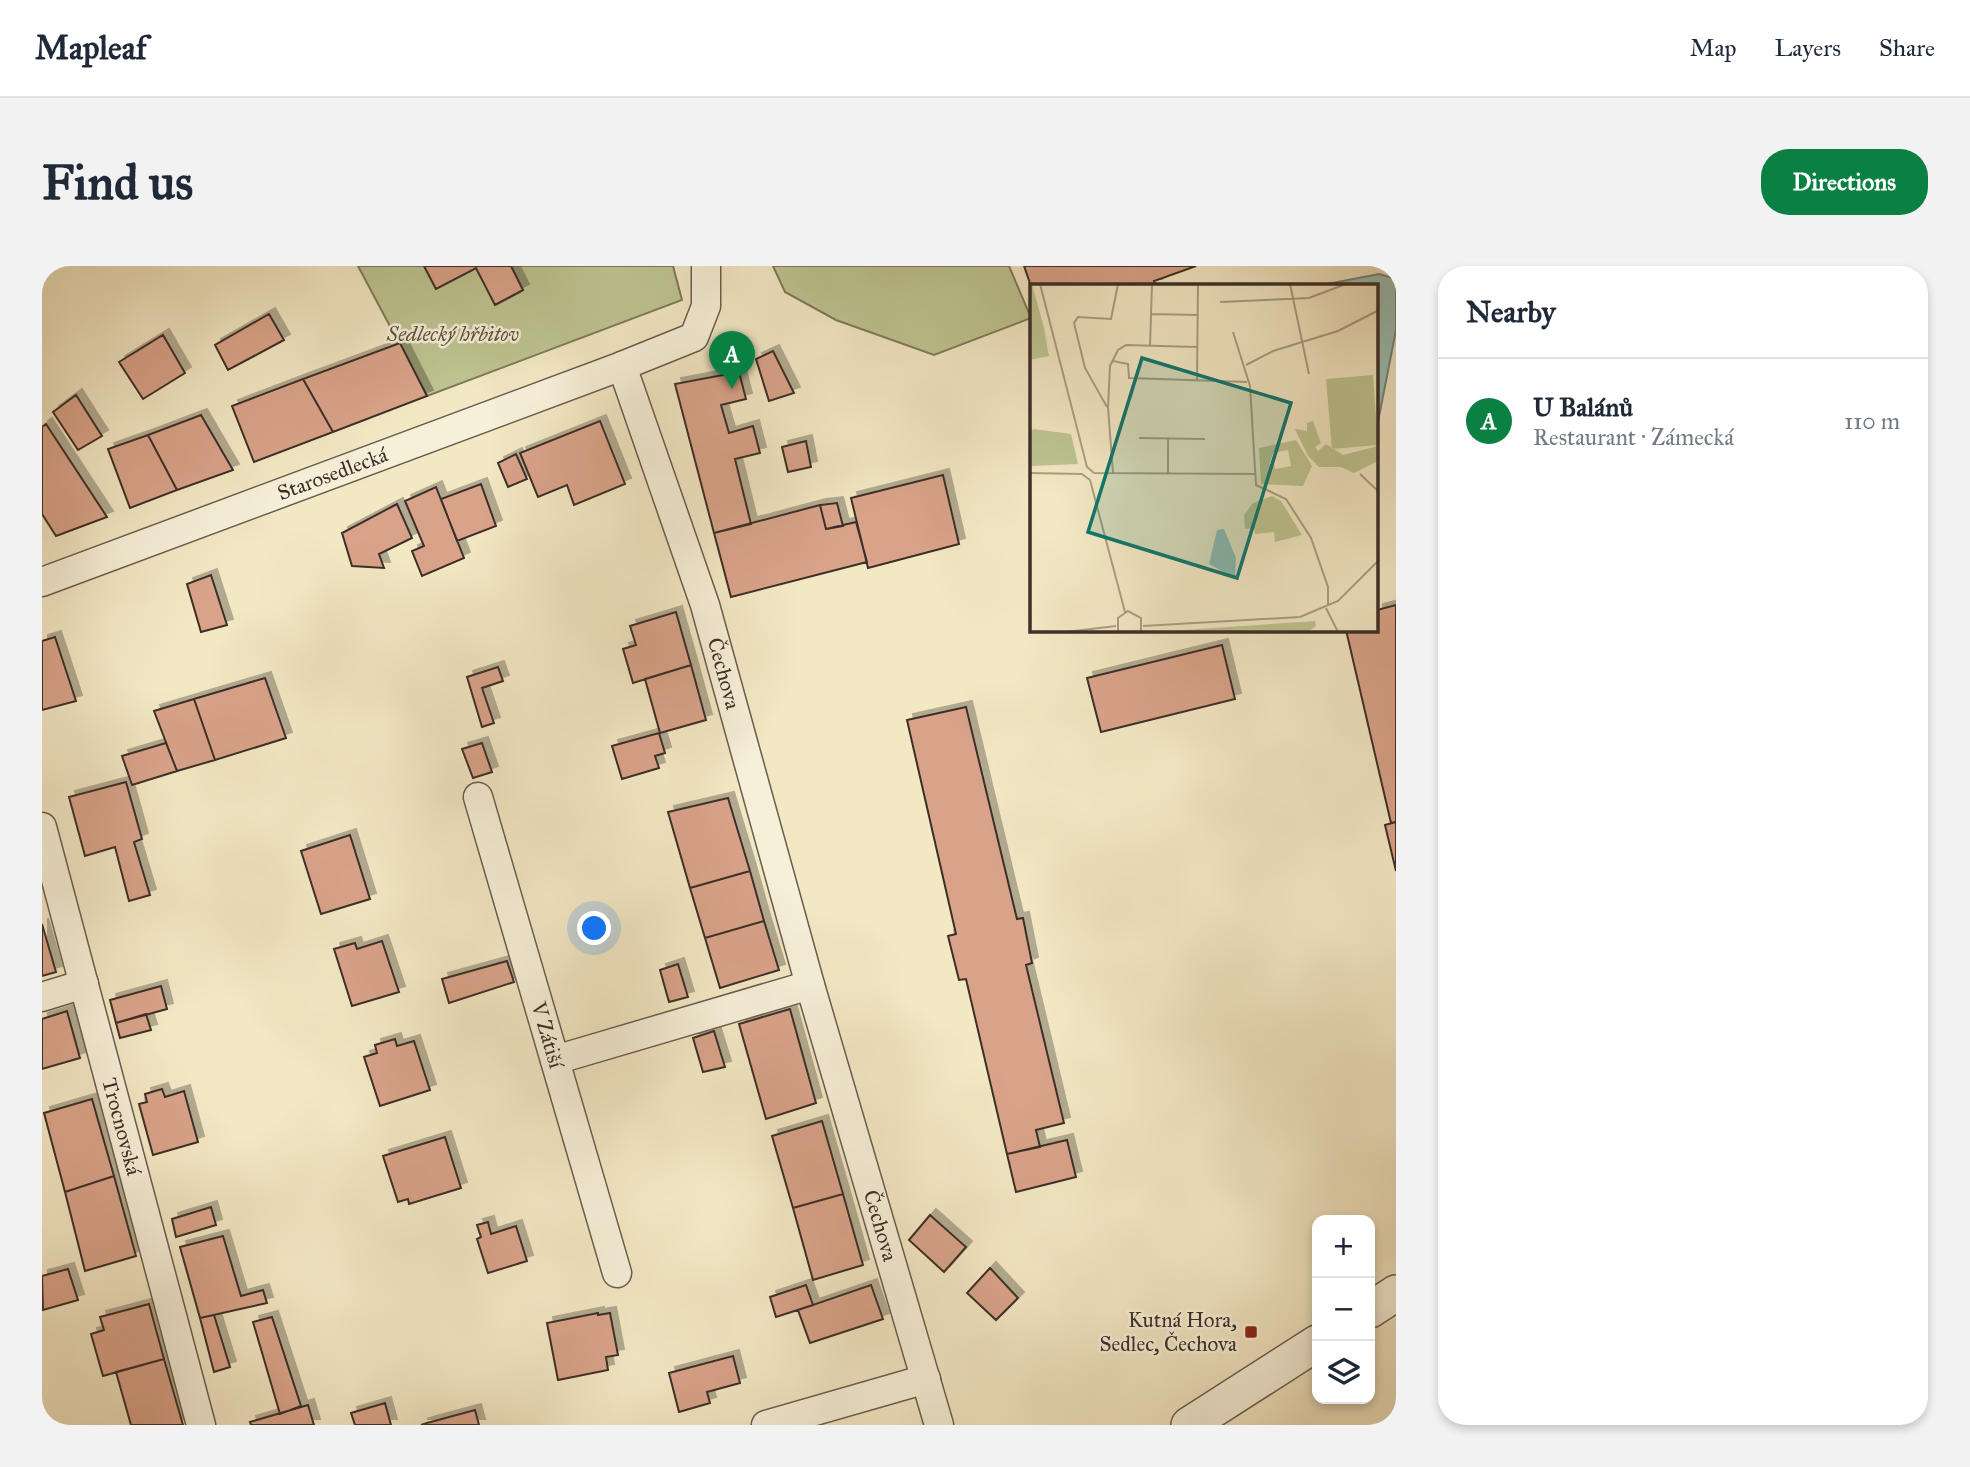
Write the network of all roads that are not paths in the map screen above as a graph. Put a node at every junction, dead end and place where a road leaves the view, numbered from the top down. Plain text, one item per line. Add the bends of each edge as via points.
1 (706, 266) edge
2 (622, 366) junction
3 (42, 582) edge
4 (478, 797) dead end
5 (42, 827) edge
6 (84, 984) junction
7 (810, 985) junction
8 (42, 997) edge
9 (555, 1060) junction
10 (617, 1273) dead end
11 (1396, 1293) edge
12 (1375, 1307) edge
13 (1312, 1346) edge
14 (926, 1380) junction
15 (201, 1425) edge
16 (766, 1425) edge
17 (939, 1425) edge
18 (1189, 1425) edge

1 - 2 street, Starosedlecká via 706,306 694,337
2 - 3 street, Starosedlecká
2 - 7 street, Čechova via 705,605
4 - 9 street, V Zátiší
5 - 6 street, Trocnovská
6 - 8 street
6 - 15 street, Trocnovská
7 - 9 street
7 - 14 street, Čechova
9 - 10 street, V Zátiší
11 - 12 street
13 - 18 street
14 - 16 street
14 - 17 street, Čechova

